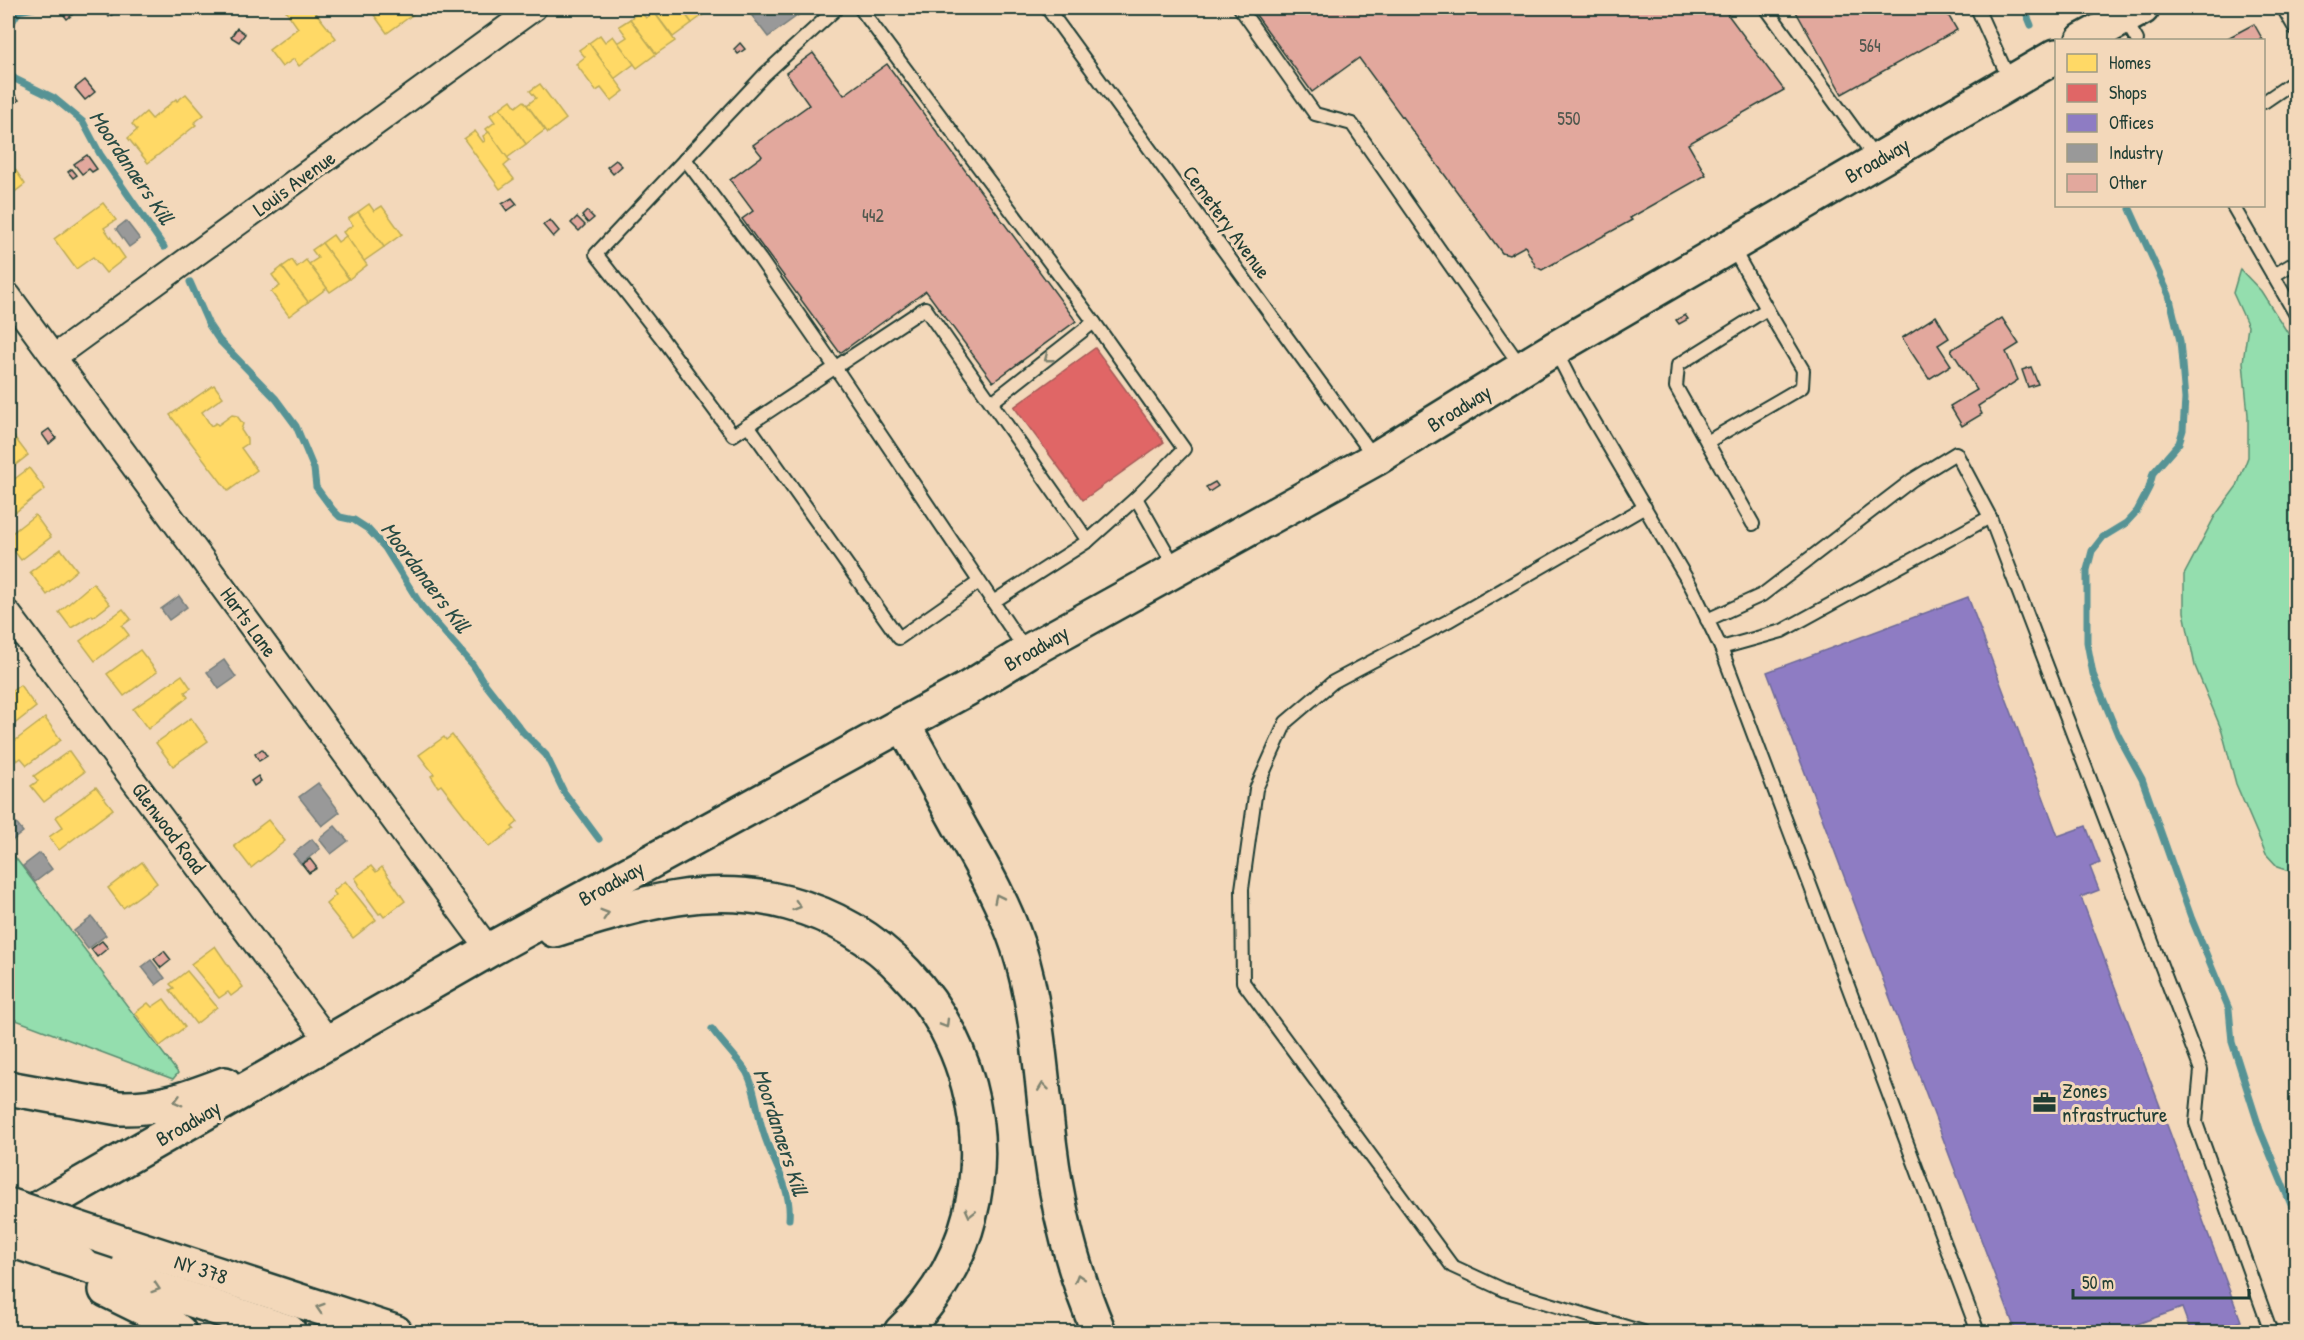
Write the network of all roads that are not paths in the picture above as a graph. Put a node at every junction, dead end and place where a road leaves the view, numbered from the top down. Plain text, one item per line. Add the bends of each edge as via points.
1 (534, 8) edge
2 (837, 8) edge
3 (860, 8) edge
4 (1047, 8) edge
5 (1240, 8) edge
6 (1766, 8) edge
7 (1977, 8) edge
8 (2283, 8) edge
9 (2130, 18) edge
10 (2296, 30) edge
11 (2085, 39) edge
12 (2055, 57) edge
13 (2296, 80) edge
14 (2011, 82) junction
15 (2265, 101) edge
16 (685, 159) junction
17 (1877, 160) junction
18 (2234, 207) edge
19 (1731, 246) junction
20 (2296, 262) edge
21 (2273, 276) junction
22 (8, 295) edge
23 (1767, 309) junction
24 (2296, 315) edge
25 (1094, 322) junction
26 (1554, 349) junction
27 (54, 357) junction
28 (835, 367) junction
29 (1523, 369) junction
30 (992, 402) junction
31 (748, 425) junction
32 (1707, 442) junction
33 (1375, 459) junction
34 (1136, 498) junction
35 (1646, 507) junction
36 (1990, 517) junction
37 (1753, 524) dead end
38 (1088, 541) junction
39 (1176, 569) junction
40 (979, 582) junction
41 (993, 602) junction
42 (8, 613) edge
43 (1707, 620) junction
44 (1721, 648) junction
45 (1027, 652) junction
46 (903, 724) junction
47 (489, 950) junction
48 (330, 1043) junction
49 (8, 1088) edge
50 (120, 1162) junction
51 (8, 1205) edge
52 (8, 1226) edge
53 (8, 1239) edge
54 (8, 1247) edge
55 (72, 1268) junction
56 (179, 1332) edge
57 (289, 1332) edge
58 (395, 1332) edge
59 (901, 1332) edge
60 (1099, 1332) edge
61 (1643, 1332) edge
62 (1978, 1332) edge
63 (2271, 1332) edge

1 - 27 street, Louis Avenue
2 - 16 lane via 765,74
3 - 25 lane
4 - 33 lane, Cemetery Avenue
5 - 29 lane via 1315,114 1353,124
6 - 17 lane
7 - 14 lane
8 - 10 lane
9 - 11 main road
12 - 14 main road, Broadway
13 - 15 lane
14 - 17 main road, Broadway
16 - 28 lane
16 - 31 lane via 596,255 733,435
17 - 19 main road, Broadway
18 - 21 lane
19 - 23 lane
19 - 26 main road, Broadway
20 - 21 lane
21 - 24 lane
22 - 27 street, Harts Lane
23 - 32 lane via 1678,365 1676,387
23 - 32 lane via 1803,370 1802,387
25 -> 30 lane
25 - 34 lane via 1184,449
26 - 29 main road, Broadway
26 - 35 lane
27 - 47 street, Harts Lane
28 - 30 lane via 925,308
28 - 31 lane
28 - 40 lane
29 - 33 main road, Broadway
30 - 38 lane
31 - 40 lane via 899,638
32 - 37 lane
33 - 39 main road, Broadway
34 - 38 lane
34 - 39 lane
35 - 43 lane
35 - 61 lane via 1334,682 1286,722 1256,789 1242,889 1243,982 1452,1266 1504,1290
36 - 43 lane via 1956,453 1912,480 1762,595
36 - 44 lane via 1782,631
36 - 63 lane via 2201,1070 2196,1123
38 - 41 lane
39 - 45 main road, Broadway
40 - 41 lane
41 - 45 lane
42 - 48 street, Glenwood Road
43 - 44 lane
44 - 62 lane
45 - 46 main road, Broadway
46 - 47 main road, Broadway
60 -> 46 main road via 1083,1293 1062,1216 1035,1026 1018,946 984,870
47 - 48 main road, Broadway
47 -> 59 main road via 640,904 714,894 752,896 789,903 854,930 908,973 951,1035 965,1069 978,1139 977,1172 965,1233 937,1291
48 -> 49 main road via 185,1099 154,1107 120,1108
48 - 50 main road, Broadway
50 - 52 main road, Broadway
50 - 54 main road
58 -> 51 main road, NY 378 / NY 378, bridge
53 - 55 main road, NY 378 / NY 378, bridge
54 - 55 main road
55 - 56 main road
55 -> 57 main road, NY 378 / NY 378

